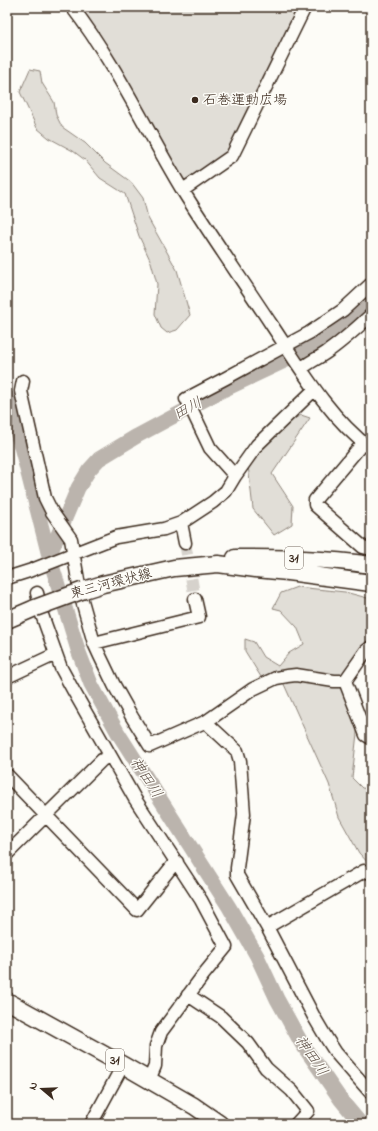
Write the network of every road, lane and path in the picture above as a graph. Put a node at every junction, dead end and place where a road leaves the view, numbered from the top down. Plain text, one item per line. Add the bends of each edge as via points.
1 (72, 7) edge
2 (301, 9) edge
3 (183, 190) junction
4 (371, 284) edge
5 (371, 315) edge
6 (287, 348) junction
7 (300, 367) junction
8 (23, 381) dead end
9 (314, 390) junction
10 (367, 446) edge
11 (235, 476) junction
12 (181, 523) junction
13 (185, 543) tunnel mouth
14 (371, 549) edge
15 (68, 556) junction
16 (218, 564) junction
17 (371, 565) edge
18 (7, 578) edge
19 (371, 583) edge
20 (195, 599) tunnel mouth
21 (36, 600) junction
22 (7, 620) edge
23 (94, 643) junction
24 (371, 647) edge
25 (56, 654) junction
26 (7, 677) edge
27 (344, 681) junction
28 (207, 721) junction
29 (371, 738) edge
30 (110, 756) junction
31 (7, 775) edge
32 (46, 815) junction
33 (7, 854) edge
34 (177, 862) junction
35 (371, 873) edge
36 (267, 927) junction
37 (188, 995) junction
38 (7, 1001) edge
39 (123, 1065) junction
40 (149, 1080) junction
41 (371, 1093) edge
42 (91, 1124) edge
43 (220, 1124) edge
44 (296, 1124) edge

1 - 3 street via 88,27
2 - 3 street via 232,156
3 - 6 street
4 - 6 street via 343,310
5 - 7 street via 318,359
6 - 7 street
6 - 11 street via 226,378 189,405 210,448
7 - 9 street
8 - 15 street via 21,391 45,498 71,539
9 - 10 street via 345,426
9 - 11 street via 257,445
10 - 14 street via 315,500 315,505 363,547
11 - 12 street via 226,491
12 - 13 street
12 - 15 street via 164,529 116,537
15 - 18 street
15 - 23 street
16 - 17 main road, 東三河環状線 / 31 via 231,558 288,558
16 - 19 main road, 東三河環状線 / 31
16 - 21 main road, 東三河環状線 / 31, bridge via 174,568
20 - 23 street via 199,617
21 - 22 main road, 東三河環状線 / 31
21 - 25 street
23 - 28 street via 114,685 150,746
24 - 27 street via 366,650
25 - 26 street
25 - 30 street via 61,668
27 - 28 street via 296,675 276,678 253,689
27 - 29 street via 366,736
28 - 36 street via 237,751 240,761 244,814 237,875
30 - 32 street via 102,760
30 - 34 street
31 - 32 street
32 - 33 street
32 - 34 street via 137,910
34 - 37 street via 226,947
35 - 36 street via 364,871
36 - 41 street via 327,1039
37 - 40 street via 161,1032 156,1046 155,1066
37 - 44 street via 221,1017 248,1043 266,1068 292,1091 308,1111
38 - 39 main road, 31
39 - 40 main road, 31
39 - 42 street
40 - 43 main road, 31

